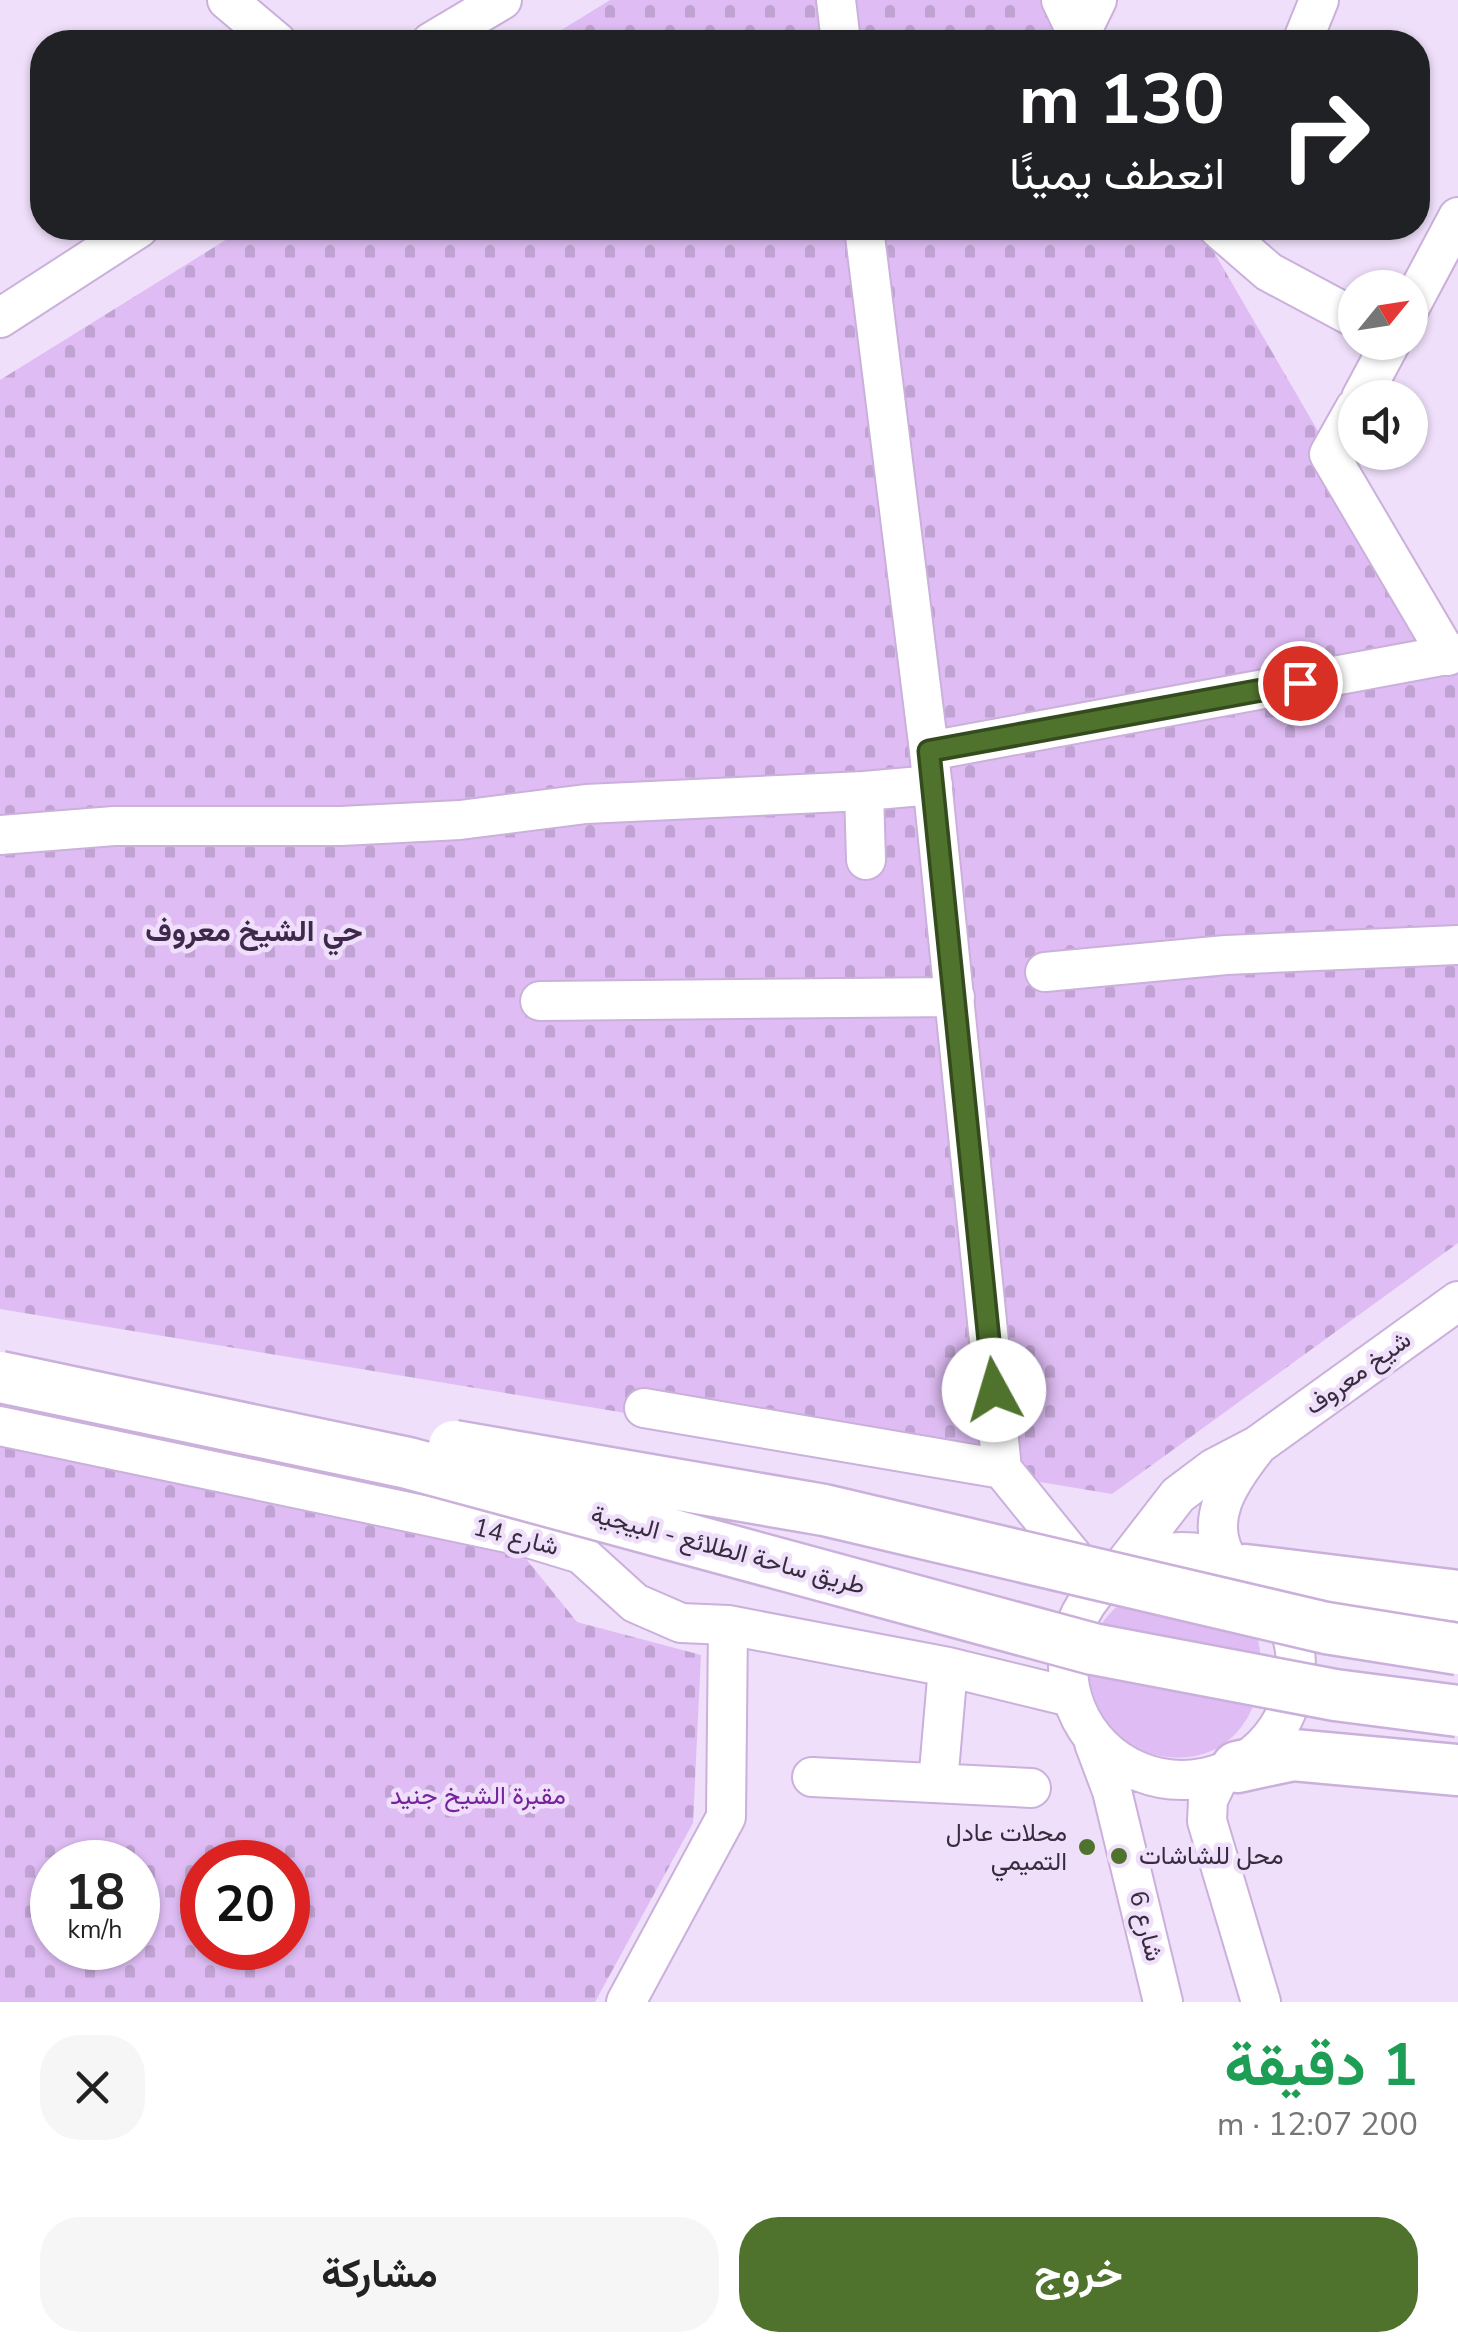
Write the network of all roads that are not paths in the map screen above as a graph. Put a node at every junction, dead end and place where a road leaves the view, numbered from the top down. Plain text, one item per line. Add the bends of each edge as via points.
1 (227, 0) edge
2 (502, 0) edge
3 (836, 0) edge
4 (1060, 0) edge
5 (1097, 0) edge
6 (1320, 0) edge
7 (263, 30) edge
8 (451, 30) edge
9 (840, 30) edge
10 (1075, 30) edge
11 (1085, 30) edge
12 (1307, 30) edge
13 (1458, 216) edge
14 (121, 240) edge
15 (865, 240) edge
16 (1235, 240) edge
17 (1428, 273) edge
18 (1338, 309) edge
19 (0, 318) edge
20 (1338, 438) edge
21 (1338, 468) edge
22 (1339, 470) edge
23 (1455, 649) edge
24 (931, 768) junction
25 (864, 791) junction
26 (0, 835) edge
27 (866, 860) dead end
28 (1458, 945) edge
29 (1045, 972) dead end
30 (954, 997) junction
31 (540, 1001) dead end
32 (1458, 1301) edge
33 (0, 1374) edge
34 (644, 1408) dead end
35 (0, 1426) edge
36 (1258, 1445) junction
37 (1002, 1469) junction
38 (1237, 1566) junction
39 (1108, 1580) junction
40 (1458, 1596) edge
41 (728, 1625) junction
42 (1458, 1649) edge
43 (948, 1667) junction
44 (1071, 1697) junction
45 (1458, 1711) edge
46 (1091, 1736) junction
47 (1229, 1770) junction
48 (1458, 1770) edge
49 (812, 1776) dead end
50 (938, 1783) junction
51 (1031, 1788) dead end
52 (626, 2002) edge
53 (1164, 2002) edge
54 (1261, 2002) edge

1 - 7 street
2 - 8 street
3 - 9 street
4 - 10 street
5 - 11 street
6 - 12 street
13 - 17 street
14 - 19 street
15 - 24 street
16 - 18 street via 1268,272
20 - 21 street via 1329,454
22 - 23 street
23 - 24 street
24 - 25 street
24 - 30 street
25 - 26 street via 586,804 460,820 114,826
25 - 27 street
28 - 29 street
30 - 31 street
30 - 37 street
32 - 36 street, شیخ معروف
33 - 42 main road, طريق ساحة الطلائع - البيجية, bridge via 705,1487 1326,1628
33 - 45 main road, طريق ساحة الطلائع - البيجية, bridge via 408,1463 1093,1649
34 - 37 street
35 - 41 street, شارع 14 via 522,1536 582,1554 635,1603 681,1623
36 - 38 street via 1238,1471 1216,1524 1219,1548
36 - 39 street via 1178,1496
37 - 39 street
38 - 39 street via 1187,1551 1158,1554
38 - 40 main road
38 - 47 street via 1268,1591 1286,1618 1295,1684 1266,1745
39 - 44 street via 1076,1620 1067,1658
41 - 43 street, شارع 14
41 - 52 street via 726,1817
43 - 44 street, شارع 14
43 - 50 street
44 - 46 street
46 - 47 street via 1112,1758 1167,1780
46 - 53 street, شارع 6 via 1112,1791
47 - 48 main road via 1294,1756
47 - 54 street via 1208,1800 1206,1821
49 - 50 street
50 - 51 street

